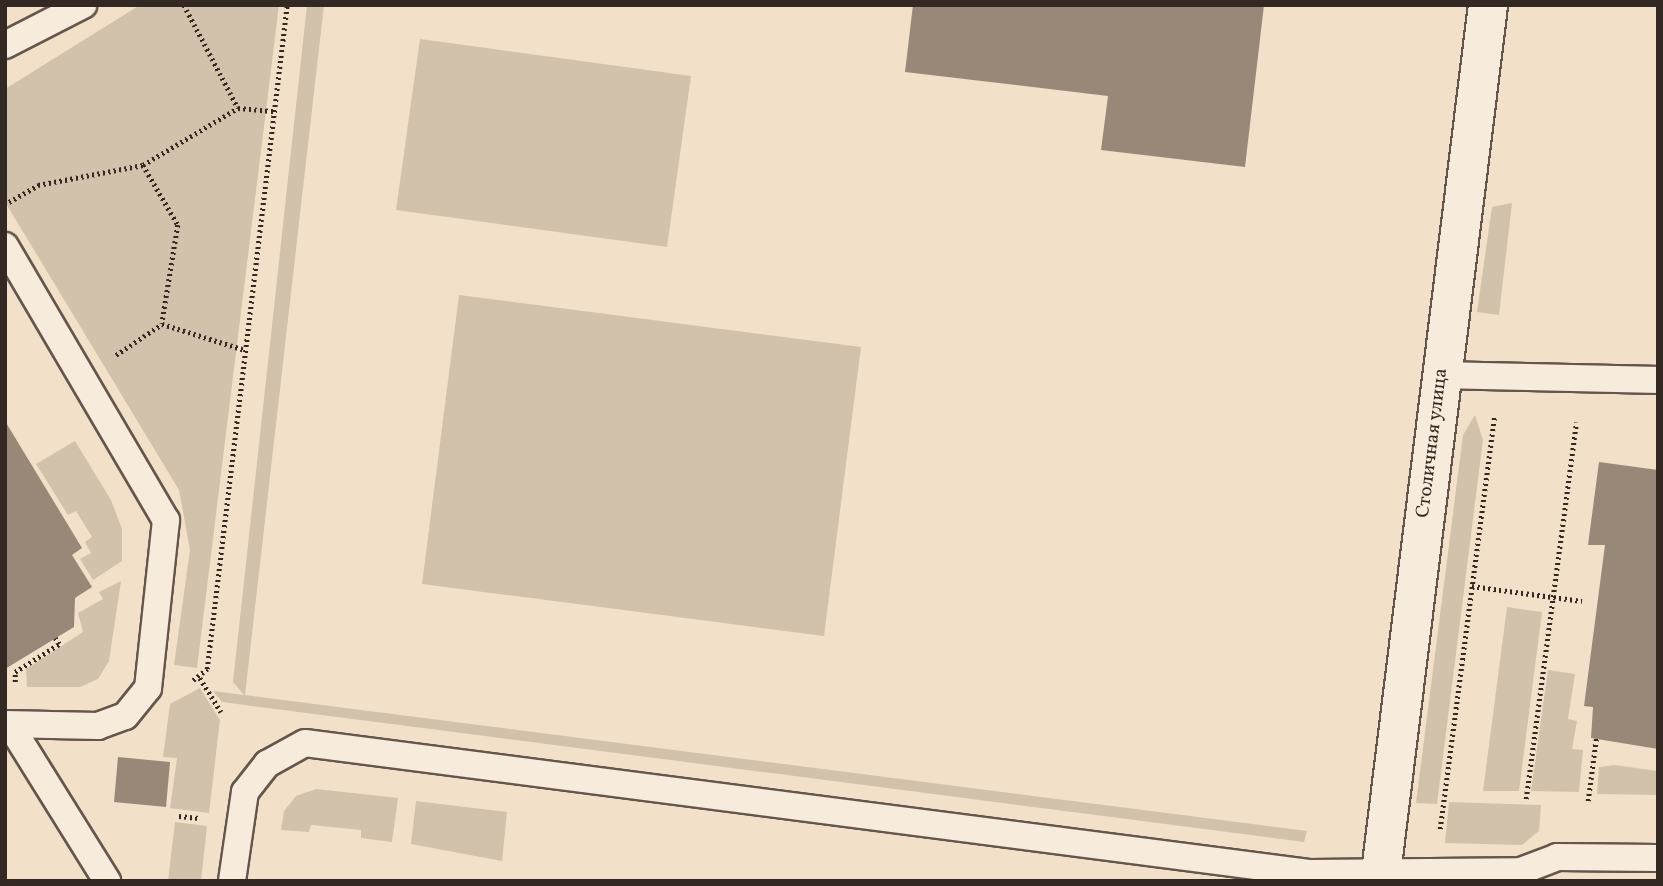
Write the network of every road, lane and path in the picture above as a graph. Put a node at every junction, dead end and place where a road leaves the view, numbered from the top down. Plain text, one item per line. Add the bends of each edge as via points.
1 (83, 5) edge
2 (184, 5) edge
3 (287, 5) edge
4 (1488, 5) edge
5 (5, 45) edge
6 (238, 108) junction
7 (275, 111) junction
8 (143, 165) junction
9 (5, 204) edge
10 (5, 246) edge
11 (162, 324) junction
12 (245, 349) junction
13 (81, 373) junction
14 (1441, 374) junction
15 (1658, 380) edge
16 (1494, 417) dead end
17 (1577, 418) dead end
18 (1472, 586) junction
19 (1553, 597) junction
20 (1582, 601) dead end
21 (55, 638) dead end
22 (200, 678) junction
23 (187, 682) dead end
24 (15, 693) dead end
25 (221, 712) dead end
26 (8, 725) edge
27 (1596, 738) dead end
28 (1526, 799) dead end
29 (1588, 801) dead end
30 (179, 816) dead end
31 (208, 819) dead end
32 (1438, 840) dead end
33 (1658, 858) edge
34 (1381, 875) edge
35 (107, 881) edge
36 (232, 881) edge

1 - 5 lane
2 - 6 path
3 - 7 path
4 - 14 street, Столичная улица
6 - 7 path
6 - 8 path
7 - 12 path
8 - 9 path via 38,185
8 - 11 path via 178,225
10 - 13 lane
11 - 12 path
11 - 13 path
12 - 22 path via 206,669
13 - 26 lane via 166,520 148,688 125,716 98,726
14 - 15 lane
14 - 34 street, Столичная улица
16 - 18 path
17 - 19 path
18 - 19 path
18 - 32 path
19 - 20 path
19 - 28 path
21 - 24 path via 59,644 15,672
22 - 23 path
22 - 25 path
26 - 35 lane
27 - 29 path
30 - 31 path
33 - 34 lane via 1557,856 1521,871
34 - 36 lane via 1309,873 305,743 267,764 245,792

